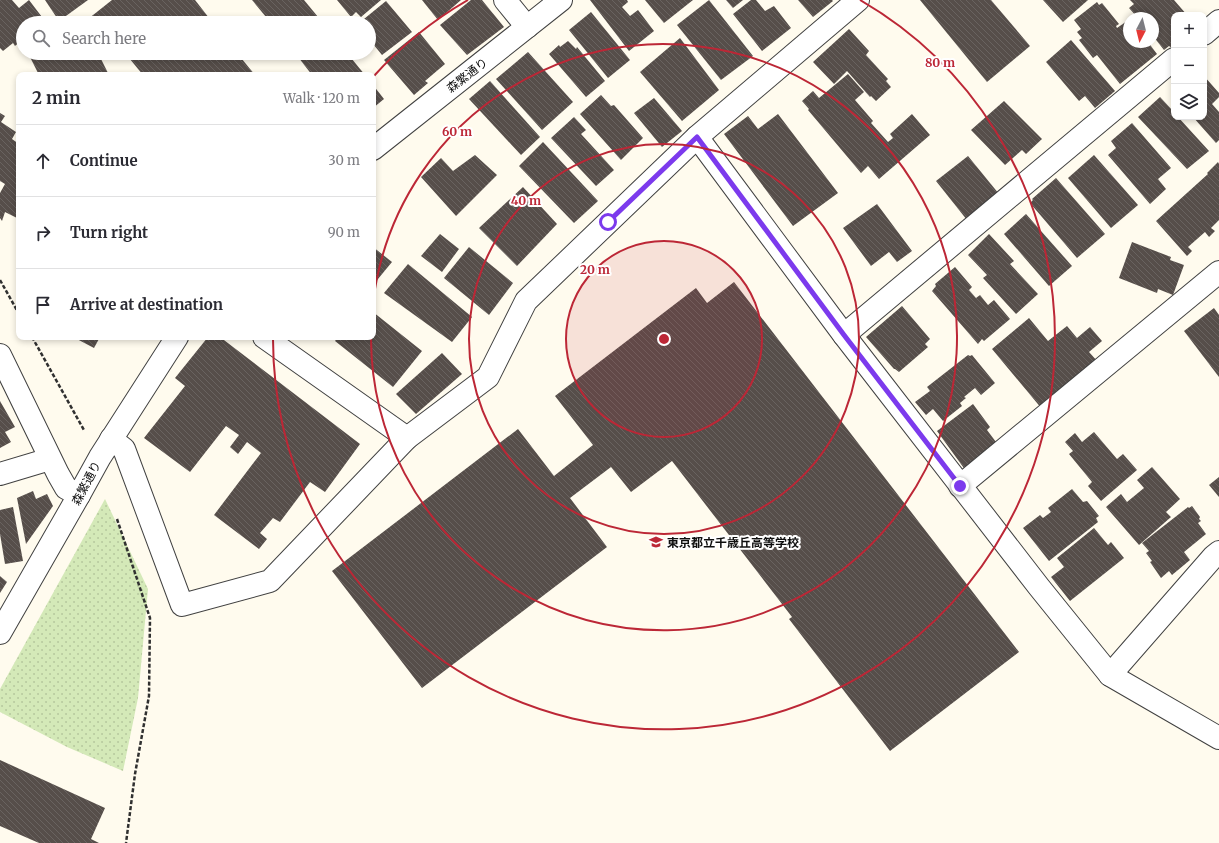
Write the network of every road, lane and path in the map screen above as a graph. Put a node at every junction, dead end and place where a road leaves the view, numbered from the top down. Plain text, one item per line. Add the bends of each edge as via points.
1 (506, 0) edge
2 (561, 0) edge
3 (858, 0) edge
4 (1219, 21) edge
5 (527, 27) junction
6 (1207, 31) edge
7 (1171, 62) edge
8 (697, 137) junction
9 (376, 147) edge
10 (1219, 272) edge
11 (0, 280) edge
12 (16, 309) edge
13 (844, 335) junction
14 (34, 340) edge
15 (175, 340) edge
16 (268, 340) edge
17 (0, 356) edge
18 (407, 438) junction
19 (111, 439) junction
20 (100, 457) junction
21 (50, 459) junction
22 (0, 474) edge
23 (960, 486) junction
24 (79, 496) junction
25 (116, 513) dead end
26 (1219, 552) edge
27 (0, 633) edge
28 (1110, 675) junction
29 (1219, 738) edge
30 (126, 843) edge

1 - 5 street
2 - 5 street, 森繁通り
3 - 8 street
4 - 6 street
5 - 9 street, 森繁通り
7 - 13 street
8 - 13 street
8 - 18 street via 526,301 488,377
10 - 23 street
11 - 12 path
13 - 23 street
14 - 20 path
15 - 19 street, 森繁通り
16 - 18 street
17 - 21 street
18 - 19 street via 270,581 182,605 124,448
19 - 20 street, 森繁通り
20 - 24 street, 森繁通り
21 - 22 street
21 - 24 street via 66,488
23 - 28 street
24 - 27 street, 森繁通り
25 - 30 path via 150,618 149,696
26 - 28 street
28 - 29 street

